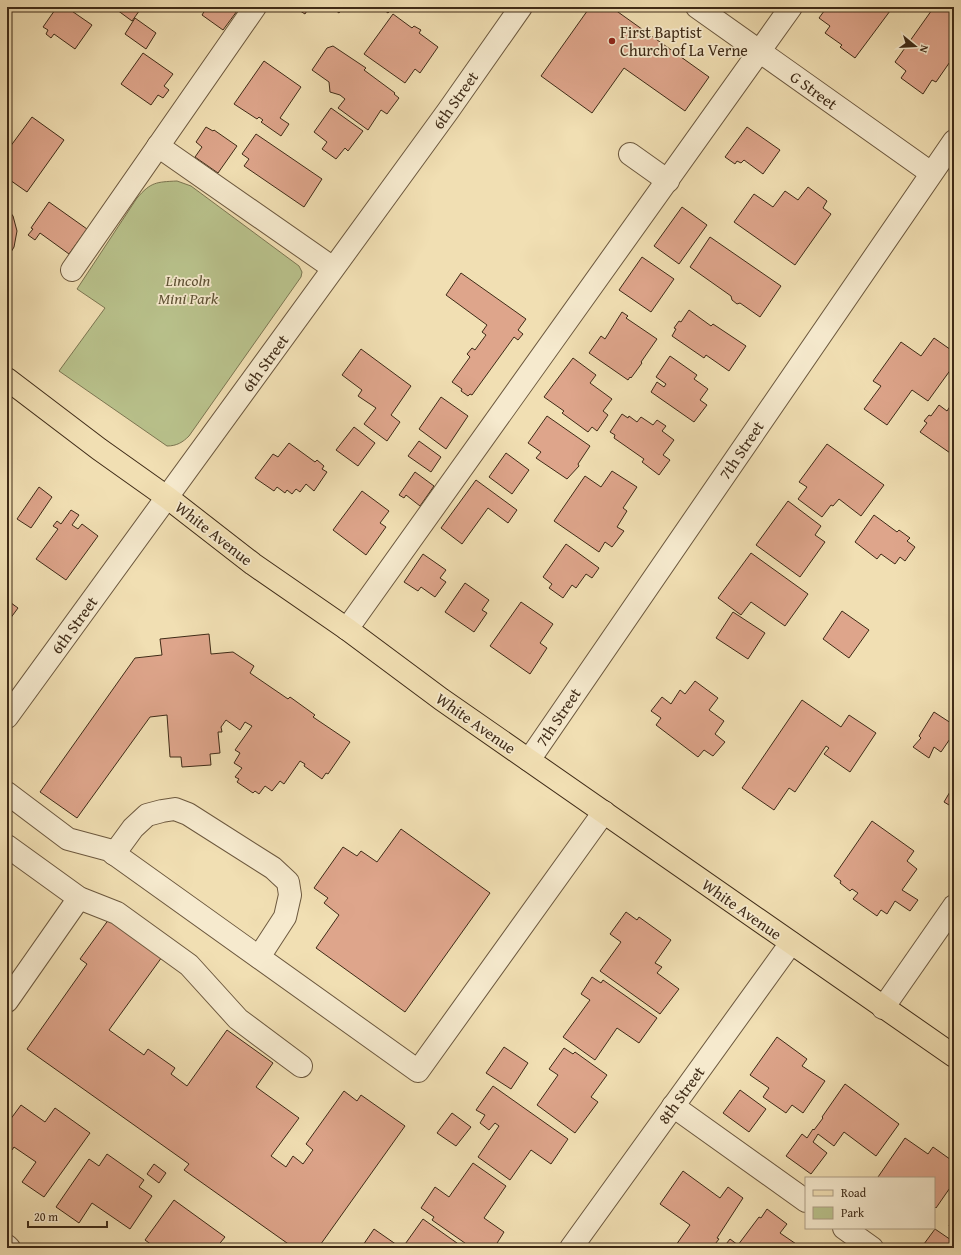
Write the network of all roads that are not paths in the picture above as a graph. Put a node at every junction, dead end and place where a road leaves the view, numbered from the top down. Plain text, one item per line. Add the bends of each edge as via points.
1 (255, 7) edge
2 (521, 7) edge
3 (697, 7) edge
4 (791, 7) edge
5 (760, 51) junction
6 (954, 141) edge
7 (158, 146) junction
8 (630, 154) dead end
9 (931, 173) junction
10 (668, 181) junction
11 (333, 268) junction
12 (72, 270) dead end
13 (7, 379) edge
14 (168, 498) junction
15 (347, 630) junction
16 (7, 717) edge
17 (529, 760) junction
18 (7, 793) edge
19 (604, 812) junction
20 (114, 854) junction
21 (10, 855) edge
22 (79, 898) junction
23 (954, 906) edge
24 (791, 943) junction
25 (259, 957) junction
26 (7, 1001) edge
27 (883, 1008) junction
28 (954, 1056) edge
29 (301, 1066) dead end
30 (673, 1106) junction
31 (805, 1200) edge
32 (845, 1229) edge
33 (578, 1246) edge
34 (872, 1248) edge

1 - 7 street
2 - 11 street, 6th Street
3 - 5 street, G Street
4 - 5 street
5 - 9 street, G Street
5 - 10 street
6 - 9 street, 7th Street
7 - 11 street
7 - 12 street
8 - 10 street
9 - 17 street, 7th Street
10 - 15 street
11 - 14 street, 6th Street
13 - 14 main road, White Avenue
14 - 15 main road, White Avenue via 253,564
14 - 16 street, 6th Street
15 - 17 main road, White Avenue
17 - 19 main road, White Avenue
18 - 20 street via 68,839 109,850
19 - 24 main road, White Avenue
19 - 25 street via 418,1070
20 - 25 street
20 - 25 street via 133,828 147,815 176,809 273,868 288,882 290,895 285,917
21 - 22 street
22 - 26 street
22 - 29 street via 117,914 189,965 238,1019
23 - 27 street
24 - 27 main road, White Avenue
24 - 30 street, 8th Street
27 - 28 main road, White Avenue
30 - 31 street
30 - 33 street, 8th Street
32 - 34 street

